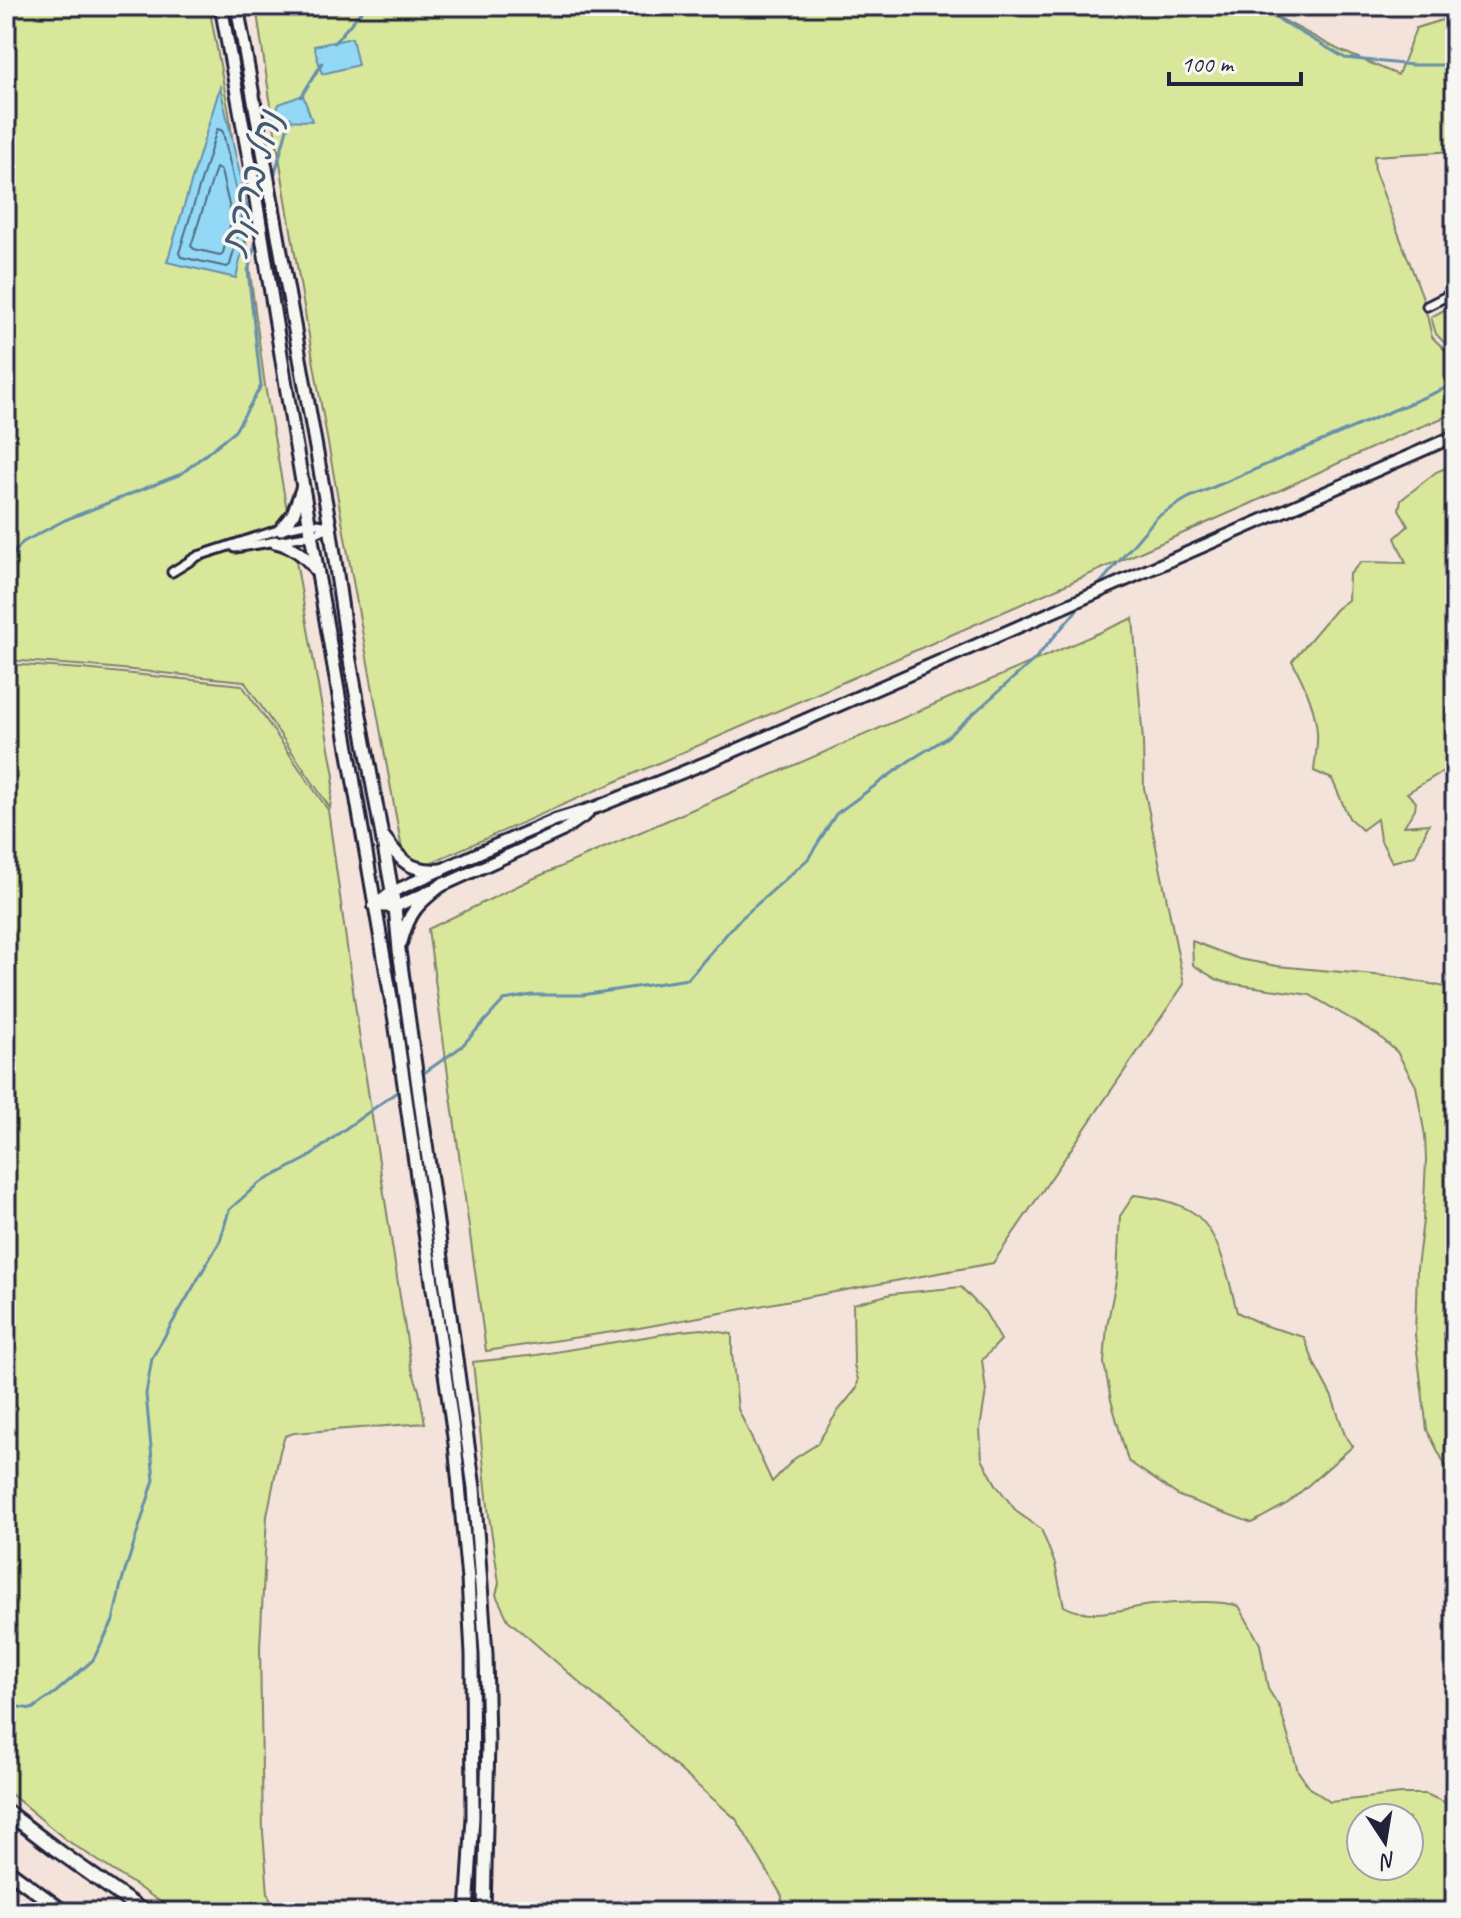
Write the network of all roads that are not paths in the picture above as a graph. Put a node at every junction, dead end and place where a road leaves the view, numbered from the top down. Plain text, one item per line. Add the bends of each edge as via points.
1 (221, 6) edge
2 (237, 6) edge
3 (1455, 292) edge
4 (1427, 306) dead end
5 (1455, 436) edge
6 (303, 485) junction
7 (330, 526) junction
8 (281, 529) junction
9 (311, 529) junction
10 (275, 542) junction
11 (209, 552) junction
12 (172, 572) dead end
13 (318, 574) junction
14 (597, 807) junction
15 (382, 834) junction
16 (440, 870) junction
17 (444, 883) junction
18 (392, 892) junction
19 (374, 906) junction
20 (395, 907) junction
21 (399, 950) junction
22 (6, 1811) edge
23 (6, 1869) edge
24 (64, 1912) edge
25 (144, 1912) edge
26 (467, 1912) edge
27 (484, 1912) edge

1 - 6 main road
2 - 7 main road
3 - 4 street
5 - 14 main road
6 - 8 main road via 293,514
6 - 9 main road
7 - 9 street
7 - 15 main road
8 - 9 street
8 - 11 street
9 - 10 street
9 - 13 main road
10 - 11 street
10 - 13 main road via 299,551
11 - 12 street
13 - 19 main road
14 - 16 main road
14 - 17 main road via 562,831
15 - 16 main road via 405,862 421,871
15 - 18 main road
16 - 18 main road
17 - 20 main road
17 - 21 main road via 416,906
18 - 19 main road
18 - 20 main road
19 - 20 main road
19 - 26 main road via 460,1489 473,1711
20 - 21 main road
21 - 27 main road via 474,1488 486,1654
22 - 25 highway
23 - 24 highway

